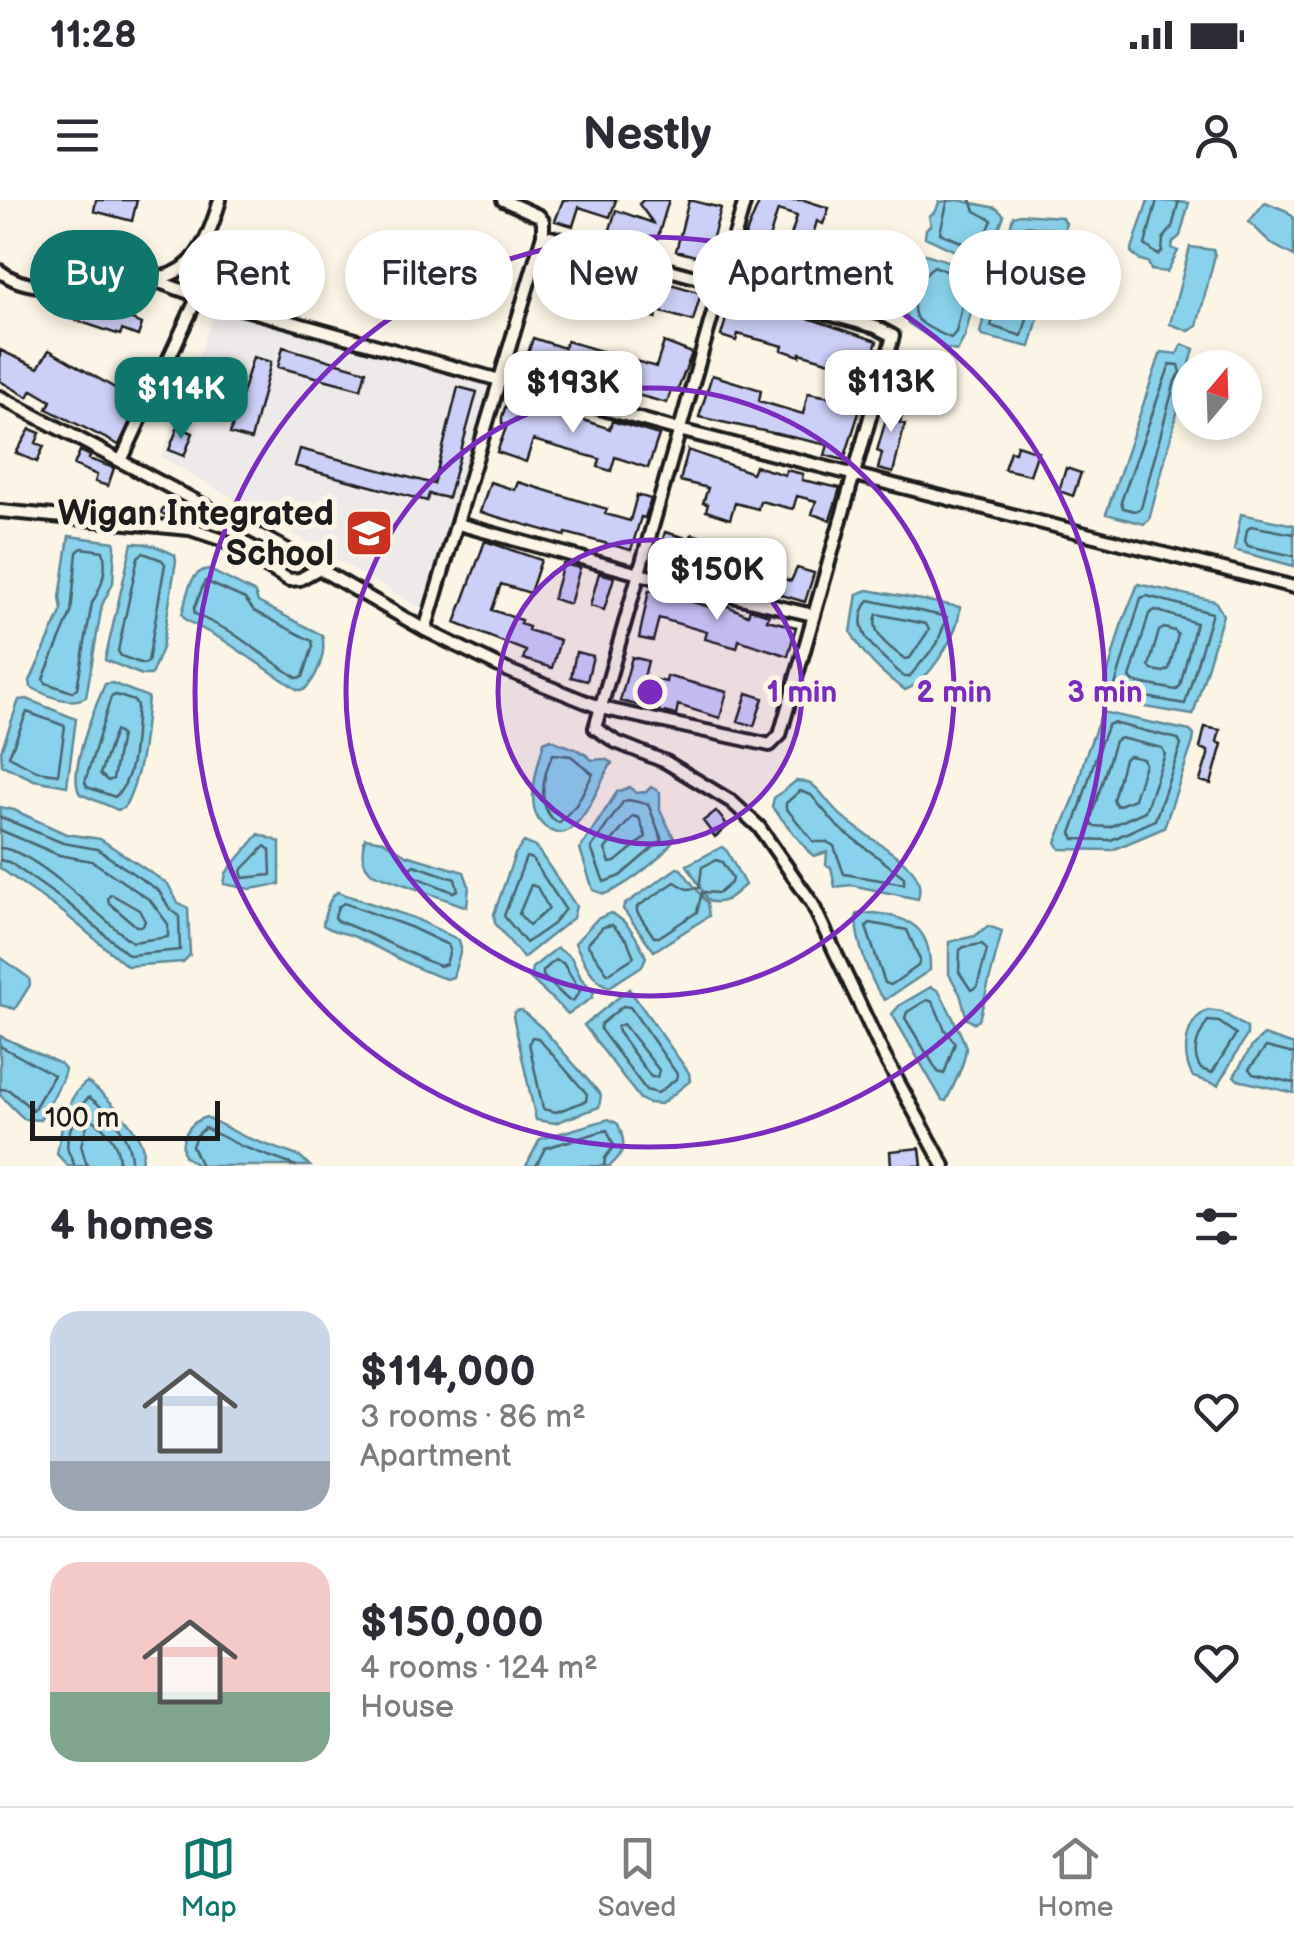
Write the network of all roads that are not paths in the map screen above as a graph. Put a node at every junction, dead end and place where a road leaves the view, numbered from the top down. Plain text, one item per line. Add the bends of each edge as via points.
1 (220, 200) edge
2 (504, 200) edge
3 (745, 200) edge
4 (542, 230) edge
5 (737, 230) edge
6 (533, 265) edge
7 (0, 272) edge
8 (159, 277) edge
9 (30, 284) edge
10 (187, 320) edge
11 (287, 320) edge
12 (711, 320) edge
13 (851, 320) edge
14 (500, 377) junction
15 (0, 397) edge
16 (679, 430) junction
17 (120, 462) junction
18 (856, 474) junction
19 (0, 511) edge
20 (458, 524) junction
21 (318, 568) junction
22 (638, 574) junction
23 (1294, 587) edge
24 (813, 615) junction
25 (425, 630) junction
26 (601, 708) junction
27 (944, 1166) edge

1 - 8 street via 194,258
2 - 4 street via 540,216
3 - 5 street
6 - 14 street
7 - 9 street
10 - 17 street
11 - 14 street
12 - 16 street
13 - 18 street via 893,336
14 - 16 street
14 - 20 street
15 - 17 street
16 - 18 street
16 - 22 street
17 - 21 street
18 - 23 street
18 - 24 street
19 - 21 street via 190,529 223,540 289,580
20 - 22 street
20 - 25 street
21 - 25 street
22 - 24 street
22 - 26 street
24 - 26 street via 780,735 770,745
25 - 26 street
26 - 27 street via 595,728 600,734 666,762 732,802 782,856

